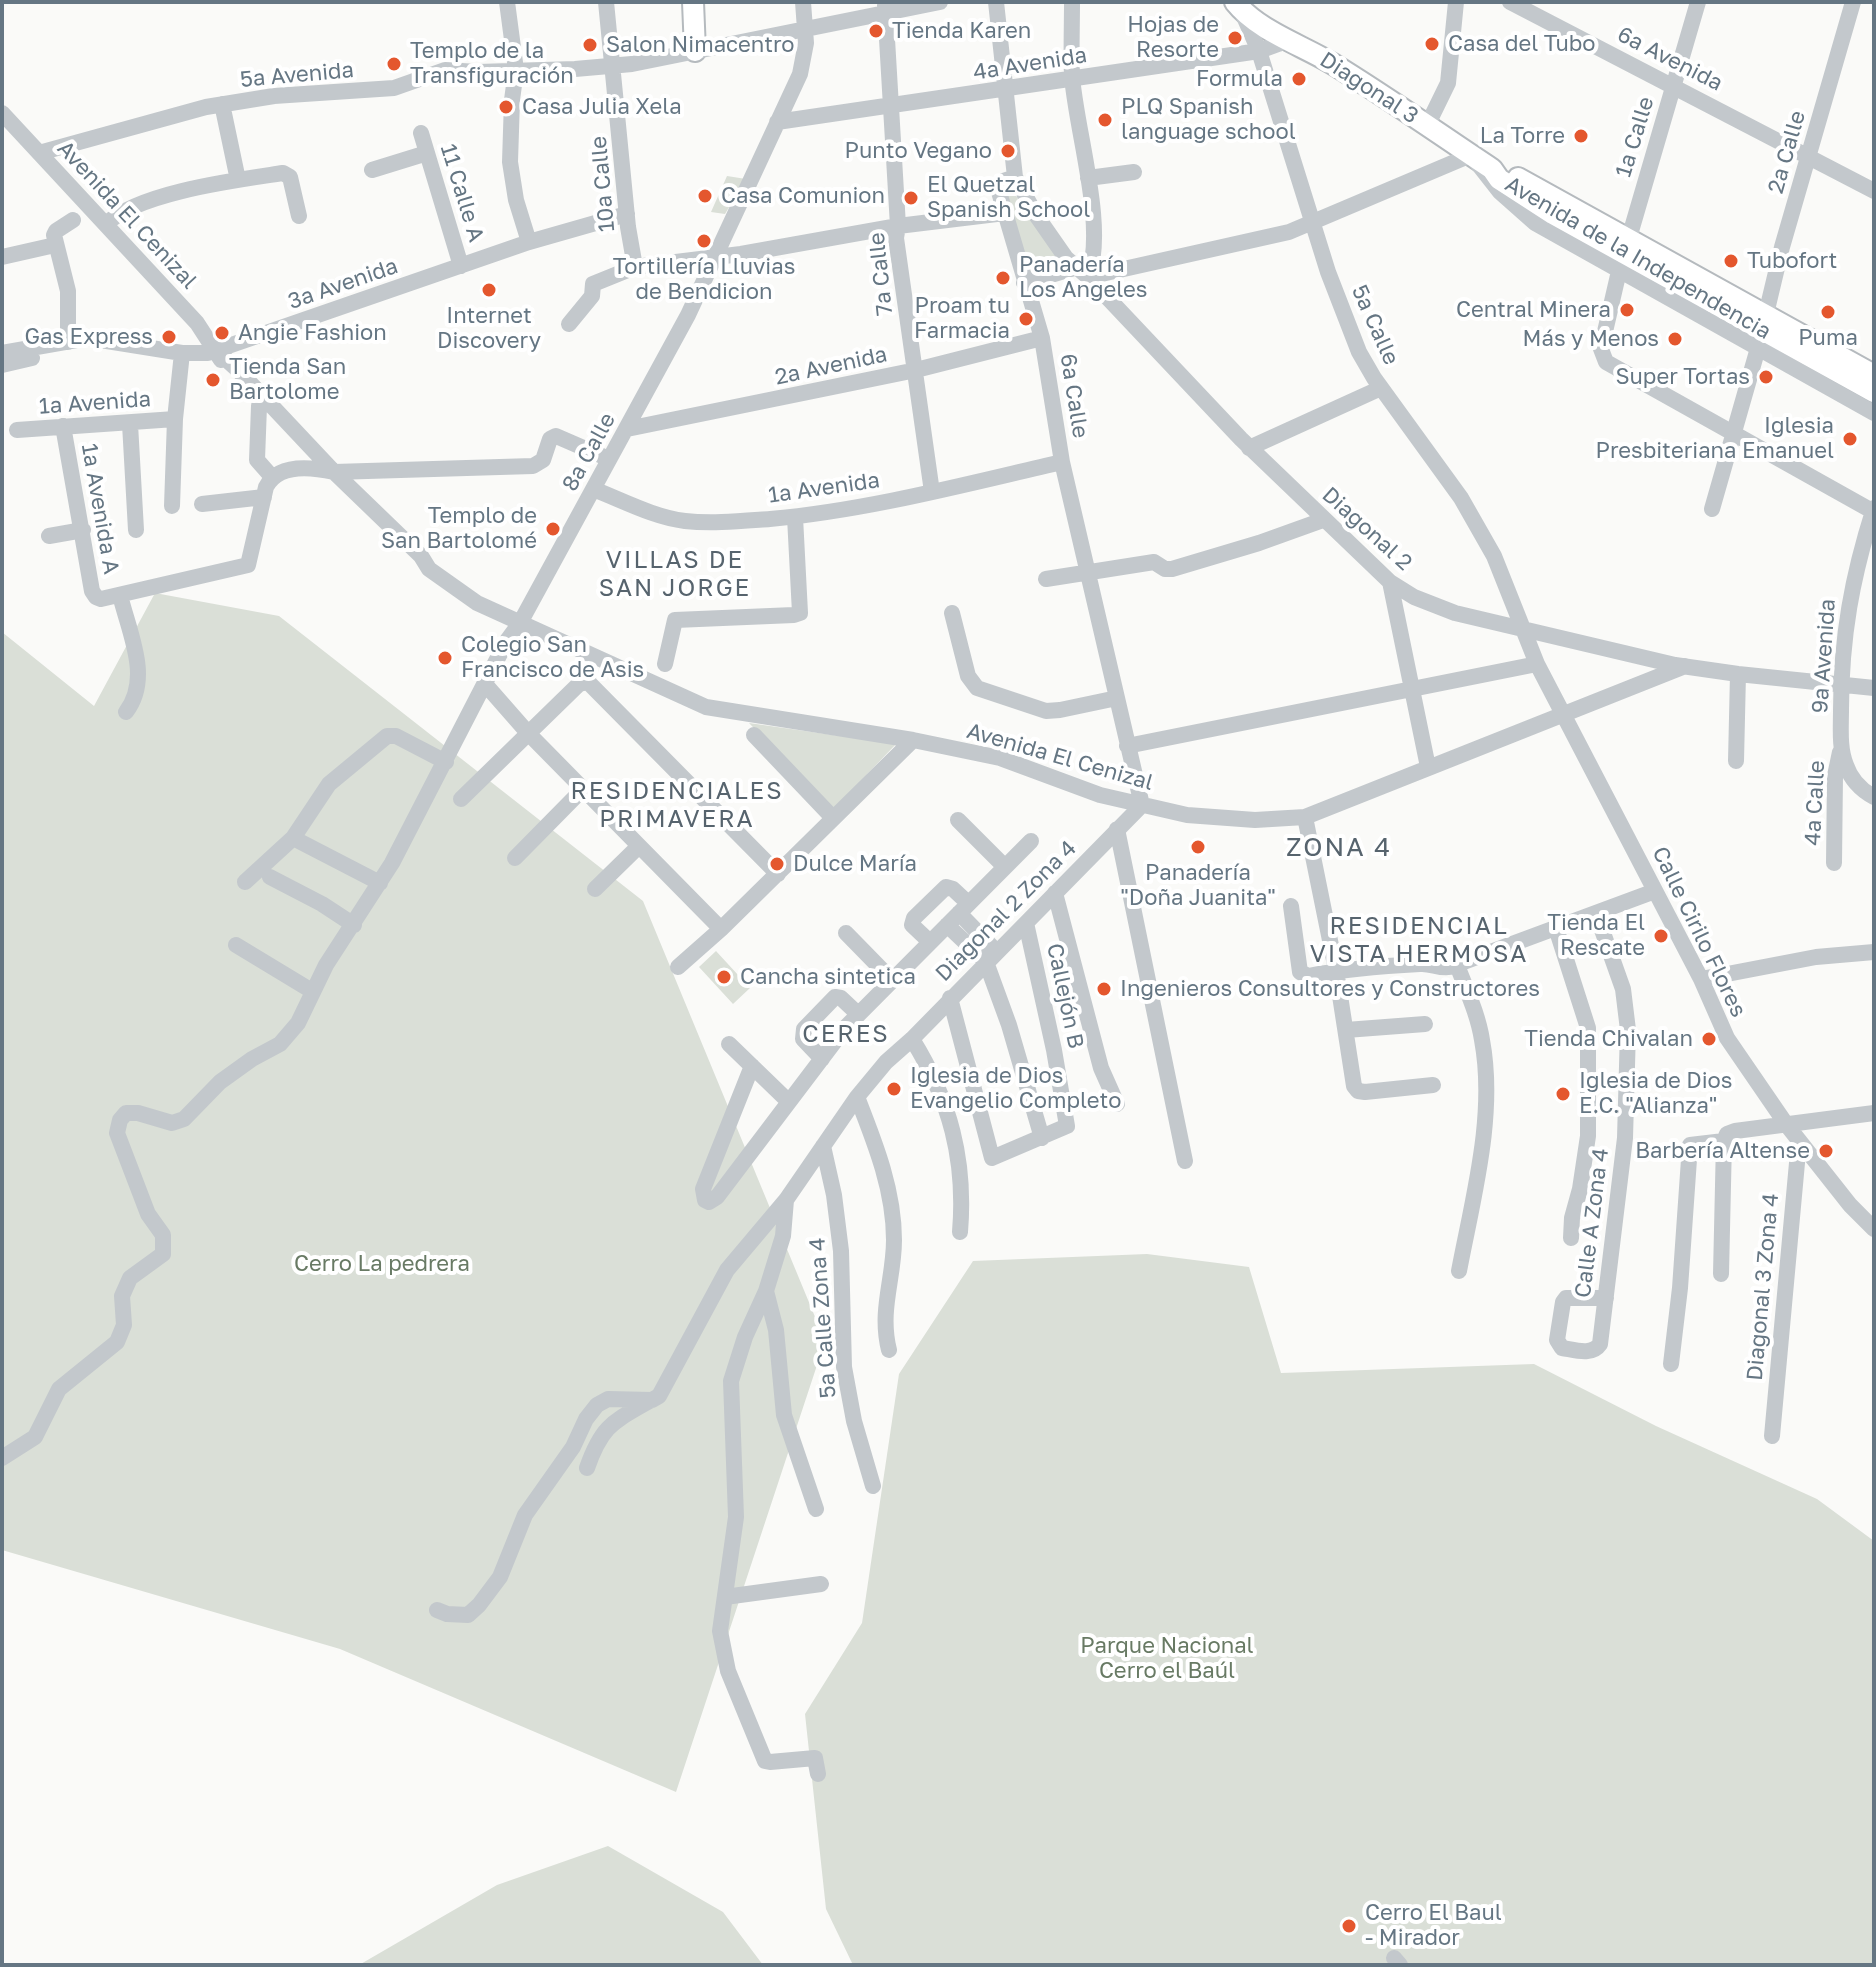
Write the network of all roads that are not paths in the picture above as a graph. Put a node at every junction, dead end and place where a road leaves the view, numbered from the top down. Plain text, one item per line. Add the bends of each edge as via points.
1 (507, 2) edge
2 (606, 2) edge
3 (693, 2) edge
4 (803, 2) edge
5 (940, 2) edge
6 (996, 2) edge
7 (1072, 2) edge
8 (1456, 2) edge
9 (1698, 2) edge
10 (1853, 2) edge
11 (1512, 3) edge
12 (1241, 5) edge
13 (885, 7) edge
14 (805, 29) junction
15 (1286, 38) junction
16 (695, 51) junction
17 (1259, 51) junction
18 (614, 66) junction
19 (516, 70) junction
20 (1072, 80) junction
21 (1673, 85) junction
22 (1006, 90) junction
23 (222, 104) junction
24 (890, 106) junction
25 (2, 113) edge
26 (777, 122) junction
27 (1427, 126) junction
28 (421, 133) dead end
29 (39, 153) junction
30 (427, 153) junction
31 (1471, 155) junction
32 (1809, 157) junction
33 (1492, 169) junction
34 (372, 170) dead end
35 (1134, 172) dead end
36 (1015, 177) junction
37 (1088, 178) junction
38 (238, 180) junction
39 (1874, 191) edge
40 (1005, 213) junction
41 (627, 214) junction
42 (299, 216) dead end
43 (73, 220) dead end
44 (1312, 223) junction
45 (106, 224) junction
46 (898, 226) junction
47 (1629, 238) junction
48 (529, 242) junction
49 (55, 245) junction
50 (715, 256) junction
51 (2, 257) edge
52 (461, 266) junction
53 (1074, 266) junction
54 (635, 267) junction
55 (1091, 271) junction
56 (1619, 271) junction
57 (1024, 283) junction
58 (1766, 314) junction
59 (569, 324) dead end
60 (1042, 338) junction
61 (68, 342) junction
62 (1758, 348) junction
63 (217, 351) junction
64 (2, 353) edge
65 (182, 353) junction
66 (2, 365) edge
67 (916, 370) junction
68 (1874, 375) edge
69 (1381, 388) junction
70 (1874, 392) edge
71 (262, 403) junction
72 (1874, 413) edge
73 (175, 419) junction
74 (130, 424) junction
75 (63, 426) junction
76 (627, 429) junction
77 (17, 430) dead end
78 (1734, 433) junction
79 (1249, 448) junction
80 (609, 459) junction
81 (1062, 462) junction
82 (316, 467) junction
83 (334, 472) junction
84 (272, 477) junction
85 (593, 489) junction
86 (932, 492) junction
87 (264, 497) junction
88 (202, 504) dead end
89 (172, 506) dead end
90 (1712, 509) dead end
91 (1874, 510) edge
92 (795, 517) junction
93 (1323, 520) junction
94 (83, 530) junction
95 (136, 530) dead end
96 (49, 536) dead end
97 (429, 569) junction
98 (1089, 572) junction
99 (1046, 579) dead end
100 (1390, 582) junction
101 (120, 595) junction
102 (952, 613) dead end
103 (520, 623) junction
104 (1522, 630) junction
105 (665, 664) dead end
106 (1537, 664) junction
107 (1685, 666) junction
108 (1738, 674) junction
109 (485, 684) junction
110 (1841, 685) junction
111 (1874, 688) edge
112 (1410, 690) junction
113 (1117, 698) junction
114 (126, 712) dead end
115 (1562, 715) junction
116 (528, 733) junction
117 (754, 735) dead end
118 (913, 740) junction
119 (1127, 746) junction
120 (1841, 746) junction
121 (1736, 761) dead end
122 (446, 762) junction
123 (1428, 767) junction
124 (583, 789) junction
125 (1874, 797) edge
126 (461, 799) dead end
127 (1142, 805) junction
128 (1305, 817) junction
129 (833, 818) junction
130 (958, 820) dead end
131 (1117, 829) junction
132 (293, 838) junction
133 (1031, 841) dead end
134 (639, 846) junction
135 (515, 858) dead end
136 (1834, 863) dead end
137 (1004, 866) junction
138 (778, 874) junction
139 (270, 877) dead end
140 (245, 882) dead end
141 (380, 883) junction
142 (595, 889) dead end
143 (1655, 891) junction
144 (1055, 893) junction
145 (1291, 906) dead end
146 (1596, 913) junction
147 (958, 914) junction
148 (1026, 923) junction
149 (354, 925) junction
150 (1556, 928) junction
151 (721, 929) junction
152 (846, 933) dead end
153 (930, 942) junction
154 (236, 945) dead end
155 (1874, 952) edge
156 (992, 957) junction
157 (1457, 965) junction
158 (678, 967) dead end
159 (1336, 970) junction
160 (1701, 979) junction
161 (892, 980) junction
162 (312, 991) junction
163 (950, 998) junction
164 (858, 1014) junction
165 (1425, 1024) dead end
166 (1346, 1030) junction
167 (912, 1039) junction
168 (729, 1044) dead end
169 (822, 1059) junction
170 (752, 1066) junction
171 (1433, 1085) dead end
172 (857, 1097) junction
173 (789, 1102) junction
174 (1117, 1104) dead end
175 (1874, 1113) edge
176 (1786, 1124) junction
177 (1042, 1138) junction
178 (1725, 1138) junction
179 (1799, 1141) junction
180 (823, 1146) junction
181 (1185, 1161) dead end
182 (786, 1200) junction
183 (1874, 1229) edge
184 (960, 1232) dead end
185 (1571, 1238) dead end
186 (1459, 1271) dead end
187 (1721, 1274) dead end
188 (766, 1291) junction
189 (1606, 1298) junction
190 (776, 1330) junction
191 (745, 1337) junction
192 (889, 1350) dead end
193 (1671, 1364) dead end
194 (608, 1399) junction
195 (652, 1400) junction
196 (613, 1422) junction
197 (1772, 1436) dead end
198 (2, 1458) edge
199 (587, 1468) dead end
200 (873, 1486) dead end
201 (816, 1509) dead end
202 (821, 1584) dead end
203 (725, 1597) junction
204 (437, 1610) dead end
205 (818, 1774) dead end

1 - 19 street
2 - 18 street, 10a Calle
3 - 16 main road
4 - 14 street, 8a Calle
5 - 13 street, 5a Avenida
6 - 22 street, 6a Calle
7 - 20 street
8 - 27 street via 1448,83
9 - 21 street, 1a Calle
10 - 32 street, 2a Calle
11 - 21 street, 6a Avenida
12 - 15 main road, Diagonal 3
12 - 17 street, 5a Calle
13 - 14 street, 5a Avenida
13 - 24 street, 7a Calle
14 - 16 street, 5a Avenida
14 - 26 street, 8a Calle via 800,74
15 - 17 street, 4a Avenida
15 - 27 main road, Diagonal 3
16 - 18 street, 5a Avenida
17 - 20 street, 4a Avenida
17 - 44 street, 5a Calle
18 - 19 street, 5a Avenida
18 - 41 street, 10a Calle
19 - 23 street, 5a Avenida via 445,70 394,88
19 - 48 street via 510,162
20 - 22 street, 4a Avenida
20 - 37 street
21 - 32 street, 6a Avenida
21 - 47 street, 1a Calle
22 - 24 street, 4a Avenida
22 - 36 street, 6a Calle
23 - 29 street, 5a Avenida
23 - 38 street
24 - 26 street, 4a Avenida
24 - 46 street, 7a Calle
25 - 29 street, Avenida El Cenizal
26 - 50 street, 8a Calle
27 - 31 main road, Diagonal 3
28 - 30 street, 11 Calle A
29 - 45 street, Avenida El Cenizal
30 - 34 street
30 - 52 street, 11 Calle A
31 - 33 main road, Diagonal 3
31 - 44 street
31 - 56 street via 1520,212
32 - 39 street, 6a Avenida
32 - 58 street, 2a Calle
33 - 47 main road, Avenida de la Independencia via 1504,170
33 - 70 main road, Avenida de la Independencia via 1553,214
35 - 37 street
36 - 40 street, 6a Calle via 1000,184
36 - 53 street, Diagonal 2
37 - 55 street
38 - 42 street via 288,175
38 - 45 street via 132,207
40 - 46 street
40 - 57 street, 6a Calle
41 - 48 street, 3a Avenida
41 - 54 street, 10a Calle
43 - 49 street via 54,233
44 - 55 street
44 - 69 street, 5a Calle via 1359,352
45 - 63 street, Avenida El Cenizal
46 - 50 street
46 - 67 street, 7a Calle
47 - 58 main road, Avenida de la Independencia
48 - 52 street, 3a Avenida
49 - 51 street
49 - 61 street via 68,291
50 - 54 street
50 - 76 street, 8a Calle
52 - 63 street, 3a Avenida
53 - 55 street, Diagonal 2
53 - 57 street
54 - 59 street via 593,284 592,296
55 - 79 street, Diagonal 2
56 - 62 street
56 - 78 street via 1600,353 1612,366
57 - 60 street, 6a Calle
58 - 68 main road, Avenida de la Independencia
60 - 67 street, 2a Avenida
60 - 81 street, 6a Calle
61 - 64 street, 3a Avenida
61 - 65 street, 3a Avenida via 102,339
61 - 66 street, 3a Avenida via 56,352
62 - 72 street
62 - 78 street
63 - 65 street, 3a Avenida
63 - 71 street, Avenida El Cenizal
65 - 73 street
67 - 76 street, 2a Avenida
67 - 86 street, 7a Calle
69 - 79 street
69 - 104 street, 5a Calle via 1477,524
71 - 82 street, Avenida El Cenizal
71 - 83 street, Avenida El Cenizal
71 - 84 street via 257,460
73 - 74 street, 1a Avenida
73 - 89 street
74 - 75 street, 1a Avenida
74 - 95 street
75 - 77 street, 1a Avenida
75 - 94 street, 1a Avenida A
76 - 80 street, 8a Calle
78 - 90 street
78 - 91 street
79 - 93 street, Diagonal 2
80 - 83 street via 556,436 543,460 533,466
80 - 85 street, 8a Calle
81 - 86 street, 1a Avenida
81 - 98 street, 6a Calle
82 - 83 street
82 - 84 street
82 - 97 street, Avenida El Cenizal via 400,550
83 - 97 street, Avenida El Cenizal
84 - 87 street
85 - 92 street, 1a Avenida via 683,521
85 - 103 street, 8a Calle
86 - 92 street, 1a Avenida
87 - 88 street
87 - 101 street via 248,565
91 - 110 street, 9a Avenida via 1849,603
92 - 105 street via 800,613 675,620
93 - 98 street via 1172,569 1154,562
93 - 100 street, Diagonal 2
94 - 96 street
94 - 101 street, 1a Avenida A via 92,591 104,599
97 - 103 street, Avenida El Cenizal via 477,603
98 - 99 street
98 - 113 street, 6a Calle
100 - 104 street, Diagonal 2 via 1435,606
100 - 112 street
101 - 114 street via 139,673 136,700
102 - 113 street via 968,676 977,688 1046,711
103 - 109 street, 8a Calle
103 - 118 street, Avenida El Cenizal via 706,707
104 - 106 street, Calle Cirilo Flores
104 - 107 street, Diagonal 2
106 - 112 street
106 - 115 street, Calle Cirilo Flores
107 - 108 street, Diagonal 2
107 - 115 street, Avenida El Cenizal
108 - 110 street, Diagonal 2
108 - 121 street
109 - 116 street
109 - 122 street, 8a Calle
110 - 111 street, Diagonal 2
110 - 120 street, 9a Avenida
112 - 119 street
112 - 123 street
113 - 119 street, 6a Calle
115 - 123 street, Avenida El Cenizal
115 - 143 street, Calle Cirilo Flores
116 - 124 street
116 - 126 street
116 - 138 street via 584,682 591,685
117 - 129 street
118 - 127 street, Avenida El Cenizal via 1000,758
118 - 129 street
119 - 127 street, 6a Calle
120 - 125 street, 9a Avenida via 1853,780
120 - 136 street, 4a Calle via 1835,776
122 - 132 street via 387,736 329,784
122 - 141 street, 8a Calle
123 - 128 street, Avenida El Cenizal
124 - 134 street
124 - 135 street
127 - 128 street, Avenida El Cenizal via 1187,815
127 - 131 street, Diagonal 2 Zona 4
128 - 159 street
129 - 138 street
130 - 137 street
131 - 144 street, Diagonal 2 Zona 4
131 - 181 street
132 - 140 street
132 - 141 street
133 - 137 street
134 - 142 street
134 - 151 street
137 - 147 street
138 - 151 street
139 - 149 street
141 - 149 street, 8a Calle
143 - 146 street
143 - 160 street, Calle Cirilo Flores
144 - 148 street, Diagonal 2 Zona 4
144 - 174 street via 1101,1068
145 - 159 street via 1301,974
146 - 150 street
146 - 189 street, Calle A Zona 4 via 1623,989 1628,1030 1625,1138
147 - 153 street
147 - 153 street via 949,887 944,887 912,922
147 - 156 street
148 - 156 street, Diagonal 2 Zona 4
148 - 177 street, Callejón B via 1067,1126
149 - 162 street, 8a Calle
150 - 157 street
150 - 185 street via 1588,1028 1588,1136
151 - 158 street
152 - 161 street
153 - 161 street
154 - 162 street
155 - 160 street via 1816,957
156 - 163 street, Diagonal 2 Zona 4
156 - 177 street
157 - 159 street
157 - 186 street via 1483,1041 1485,1088 1481,1151
159 - 166 street
160 - 176 street, Calle Cirilo Flores via 1727,1038
161 - 164 street
162 - 198 street, 8a Calle via 298,1023 280,1044 220,1082 184,1119 172,1123 126,1113 120,1120 117,1133 148,1214 163,1235 163,1254 130,1278 122,1296 124,1325 117,1342 59,1389 35,1437
163 - 167 street, Diagonal 2 Zona 4
163 - 177 street via 992,1158
164 - 169 street
164 - 169 street via 835,997 804,1029 803,1039
165 - 166 street
166 - 171 street via 1355,1090
167 - 172 street, Diagonal 2 Zona 4
167 - 184 street via 939,1086 954,1134
168 - 170 street
169 - 173 street
170 - 173 street
170 - 173 street via 703,1189 705,1200 717,1197
172 - 180 street, Diagonal 2 Zona 4
172 - 192 street via 881,1158 890,1201 894,1238 885,1322
175 - 176 street
176 - 178 street via 1732,1131
176 - 179 street, Calle Cirilo Flores
178 - 187 street
178 - 193 street via 1690,1145
179 - 183 street, Calle Cirilo Flores
179 - 197 street, Diagonal 3 Zona 4
180 - 182 street, Diagonal 2 Zona 4
180 - 200 street, 5a Calle Zona 4 via 841,1251 844,1367
182 - 188 street via 783,1236
182 - 195 street, Diagonal 2 Zona 4 via 727,1270 663,1392
188 - 190 street
188 - 191 street
189 - 189 street, Calle A Zona 4 via 1596,1350 1559,1345 1563,1302 1572,1296
190 - 191 street
190 - 201 street via 784,1415
191 - 203 street via 731,1381 736,1517
194 - 195 street
194 - 196 street
194 - 204 street via 586,1419 573,1447 525,1515 500,1577 485,1597 468,1615
195 - 196 street
196 - 199 street via 596,1443
202 - 203 street
203 - 205 street via 723,1656 762,1757 770,1762 815,1758

